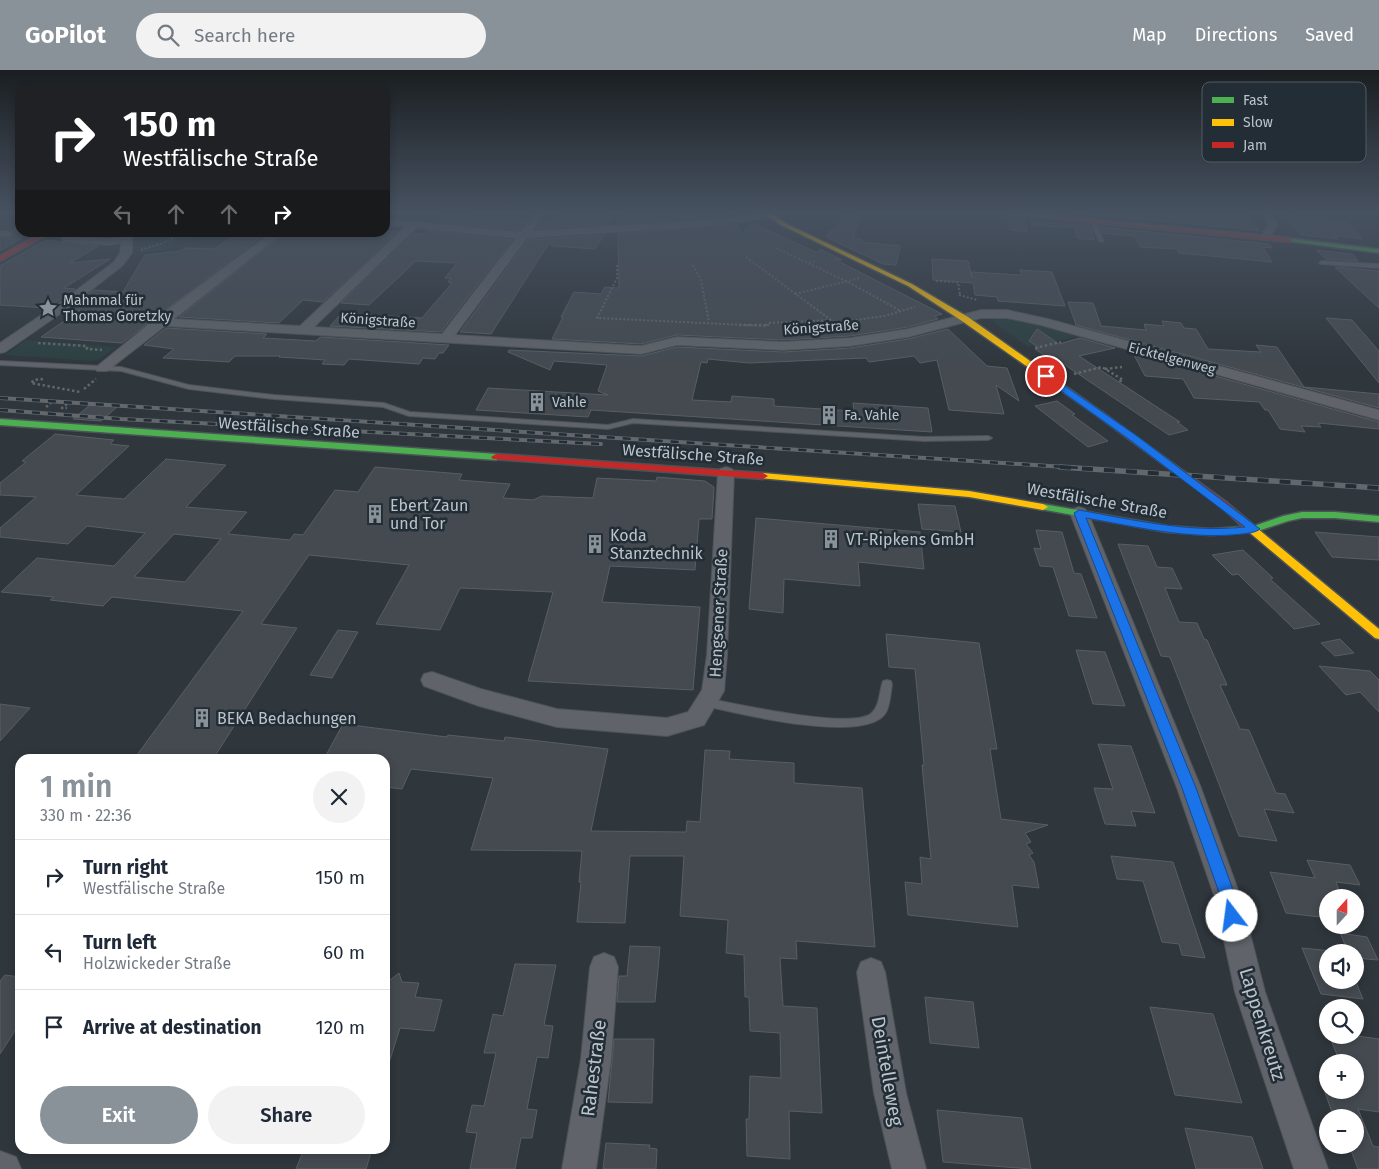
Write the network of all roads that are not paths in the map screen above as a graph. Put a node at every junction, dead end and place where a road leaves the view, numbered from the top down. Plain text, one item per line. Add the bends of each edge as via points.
1 (118, 264) edge
2 (236, 264) edge
3 (372, 264) edge
4 (501, 264) edge
5 (867, 264) edge
6 (1346, 264) edge
7 (1379, 266) edge
8 (965, 319) junction
9 (160, 322) junction
10 (302, 331) junction
11 (445, 338) junction
12 (0, 349) edge
13 (0, 363) edge
14 (100, 372) junction
15 (1379, 415) edge
16 (0, 422) edge
17 (988, 438) dead end
18 (726, 472) junction
19 (1079, 513) junction
20 (1379, 519) edge
21 (1255, 529) junction
22 (1379, 635) edge
23 (432, 680) dead end
24 (887, 684) dead end
25 (706, 702) junction
26 (604, 967) dead end
27 (871, 972) dead end
28 (0, 1168) edge
29 (4, 1169) edge
30 (579, 1169) edge
31 (909, 1169) edge
32 (1311, 1169) edge

1 - 12 street
2 - 9 street
3 - 10 street
4 - 11 street
5 - 8 main road via 910,285
6 - 7 lane
8 - 11 street, Königstraße via 886,337 817,345 762,346 677,340 641,350
8 - 15 street, Eicktelgenweg via 981,314 1008,314
8 - 21 main road via 1134,438
9 - 10 street, Königstraße
9 - 14 street
10 - 11 street, Königstraße
13 - 14 lane
14 - 17 lane via 122,369 189,387 384,405 409,414 608,427 633,421 924,439
16 - 18 main road, Westfälische Straße
18 - 19 main road, Westfälische Straße via 969,494
18 - 25 street, Hengsener Straße via 717,655 713,691
19 - 21 main road, Westfälische Straße via 1167,529 1220,533
19 - 32 street, Lappenkreutz via 1189,788 1228,898 1250,992
20 - 21 main road, Westfälische Straße via 1318,515 1290,517
21 - 22 main road
23 - 25 street, Hengsener Straße via 479,697 557,718 648,726 667,727 696,718
24 - 25 lane via 881,711 868,721 839,724
26 - 30 street, Rahestraße via 596,1059
27 - 31 street, Deintelleweg via 890,1094
28 - 29 street

